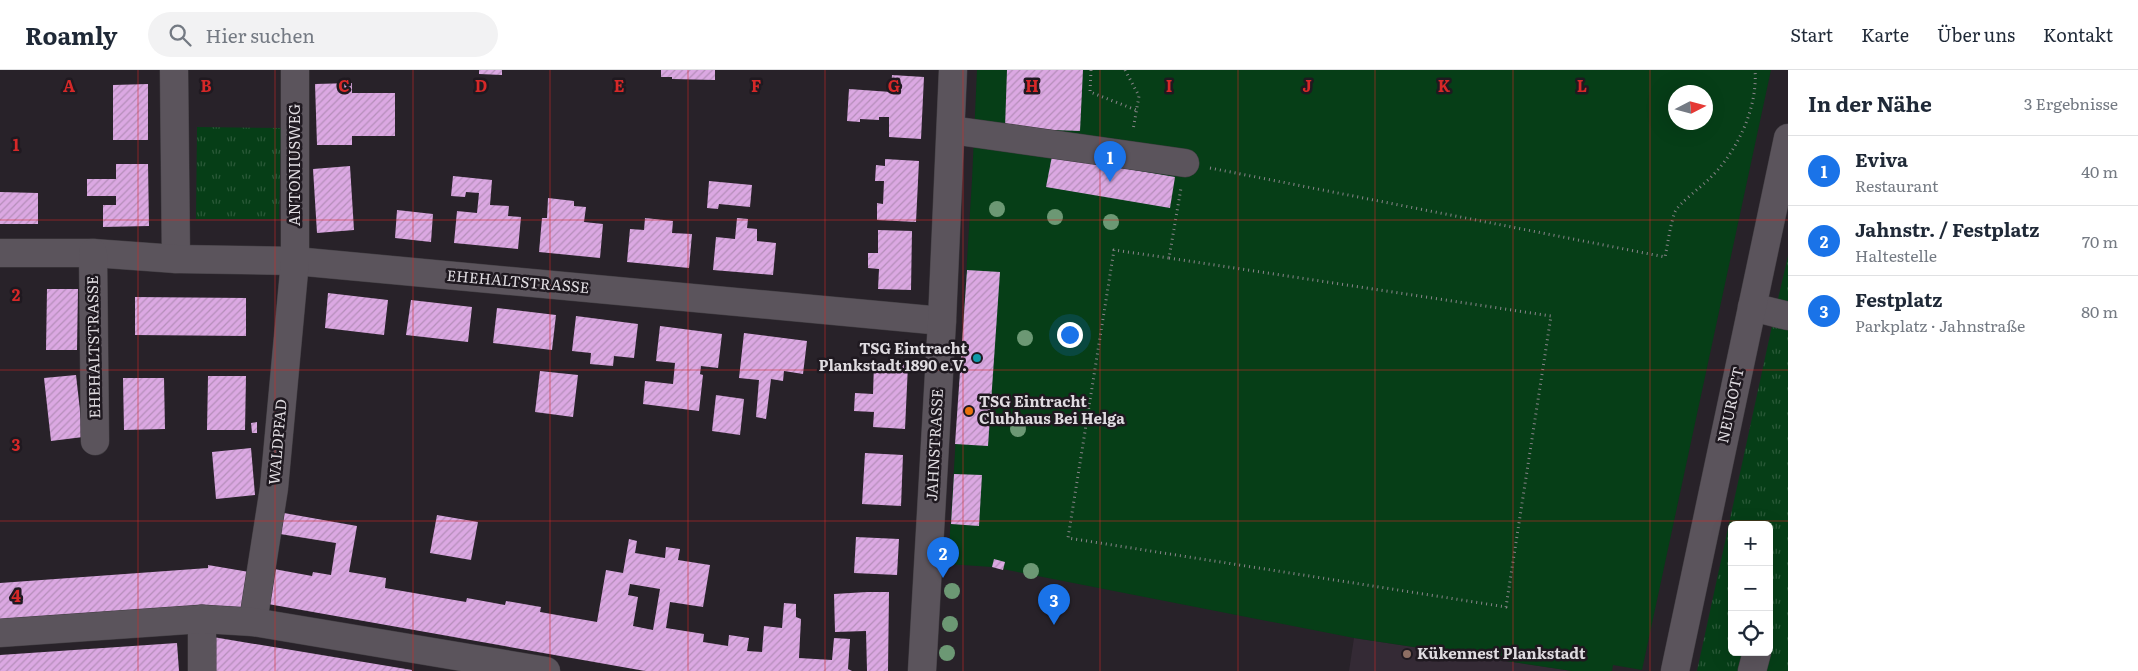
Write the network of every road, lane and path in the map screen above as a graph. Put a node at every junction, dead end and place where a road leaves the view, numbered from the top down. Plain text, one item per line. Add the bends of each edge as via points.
1 (174, 70) edge
2 (295, 70) edge
3 (953, 70) edge
4 (1091, 70) edge
5 (1126, 70) edge
6 (1755, 70) edge
7 (1136, 110) junction
8 (951, 130) junction
9 (1788, 138) edge
10 (1128, 155) junction
11 (1185, 163) junction
12 (0, 252) edge
13 (93, 253) junction
14 (1169, 258) junction
15 (176, 259) junction
16 (295, 261) junction
17 (1752, 306) junction
18 (1788, 316) edge
19 (942, 321) junction
20 (95, 441) dead end
21 (202, 619) junction
22 (253, 622) junction
23 (0, 634) edge
24 (1756, 656) edge
25 (533, 670) edge
26 (202, 671) edge
27 (922, 671) edge
28 (1675, 671) edge
29 (1752, 671) edge

1 - 15 street
2 - 16 street, ANTONIUSWEG
3 - 8 street, JAHNSTRASSE
4 - 7 path via 1090,92
5 - 7 path via 1139,96
6 - 11 path via 1752,104 1742,131 1716,172 1675,210 1665,257
7 - 10 path
8 - 10 street
8 - 19 street, JAHNSTRASSE
9 - 17 street, NEUROTT
10 - 11 street
11 - 14 path
12 - 13 street, EHEHALTSTRASSE
13 - 15 street, EHEHALTSTRASSE
13 - 20 street, EHEHALTSTRASSE
14 - 14 path via 1114,250 1068,538 1506,608 1551,316
15 - 16 street, EHEHALTSTRASSE
16 - 19 street, EHEHALTSTRASSE
16 - 22 street, WALDPFAD via 274,488
17 - 18 street
17 - 28 street, NEUROTT
19 - 27 street, JAHNSTRASSE
21 - 22 street
21 - 23 street
21 - 26 street
22 - 25 street
24 - 29 street

